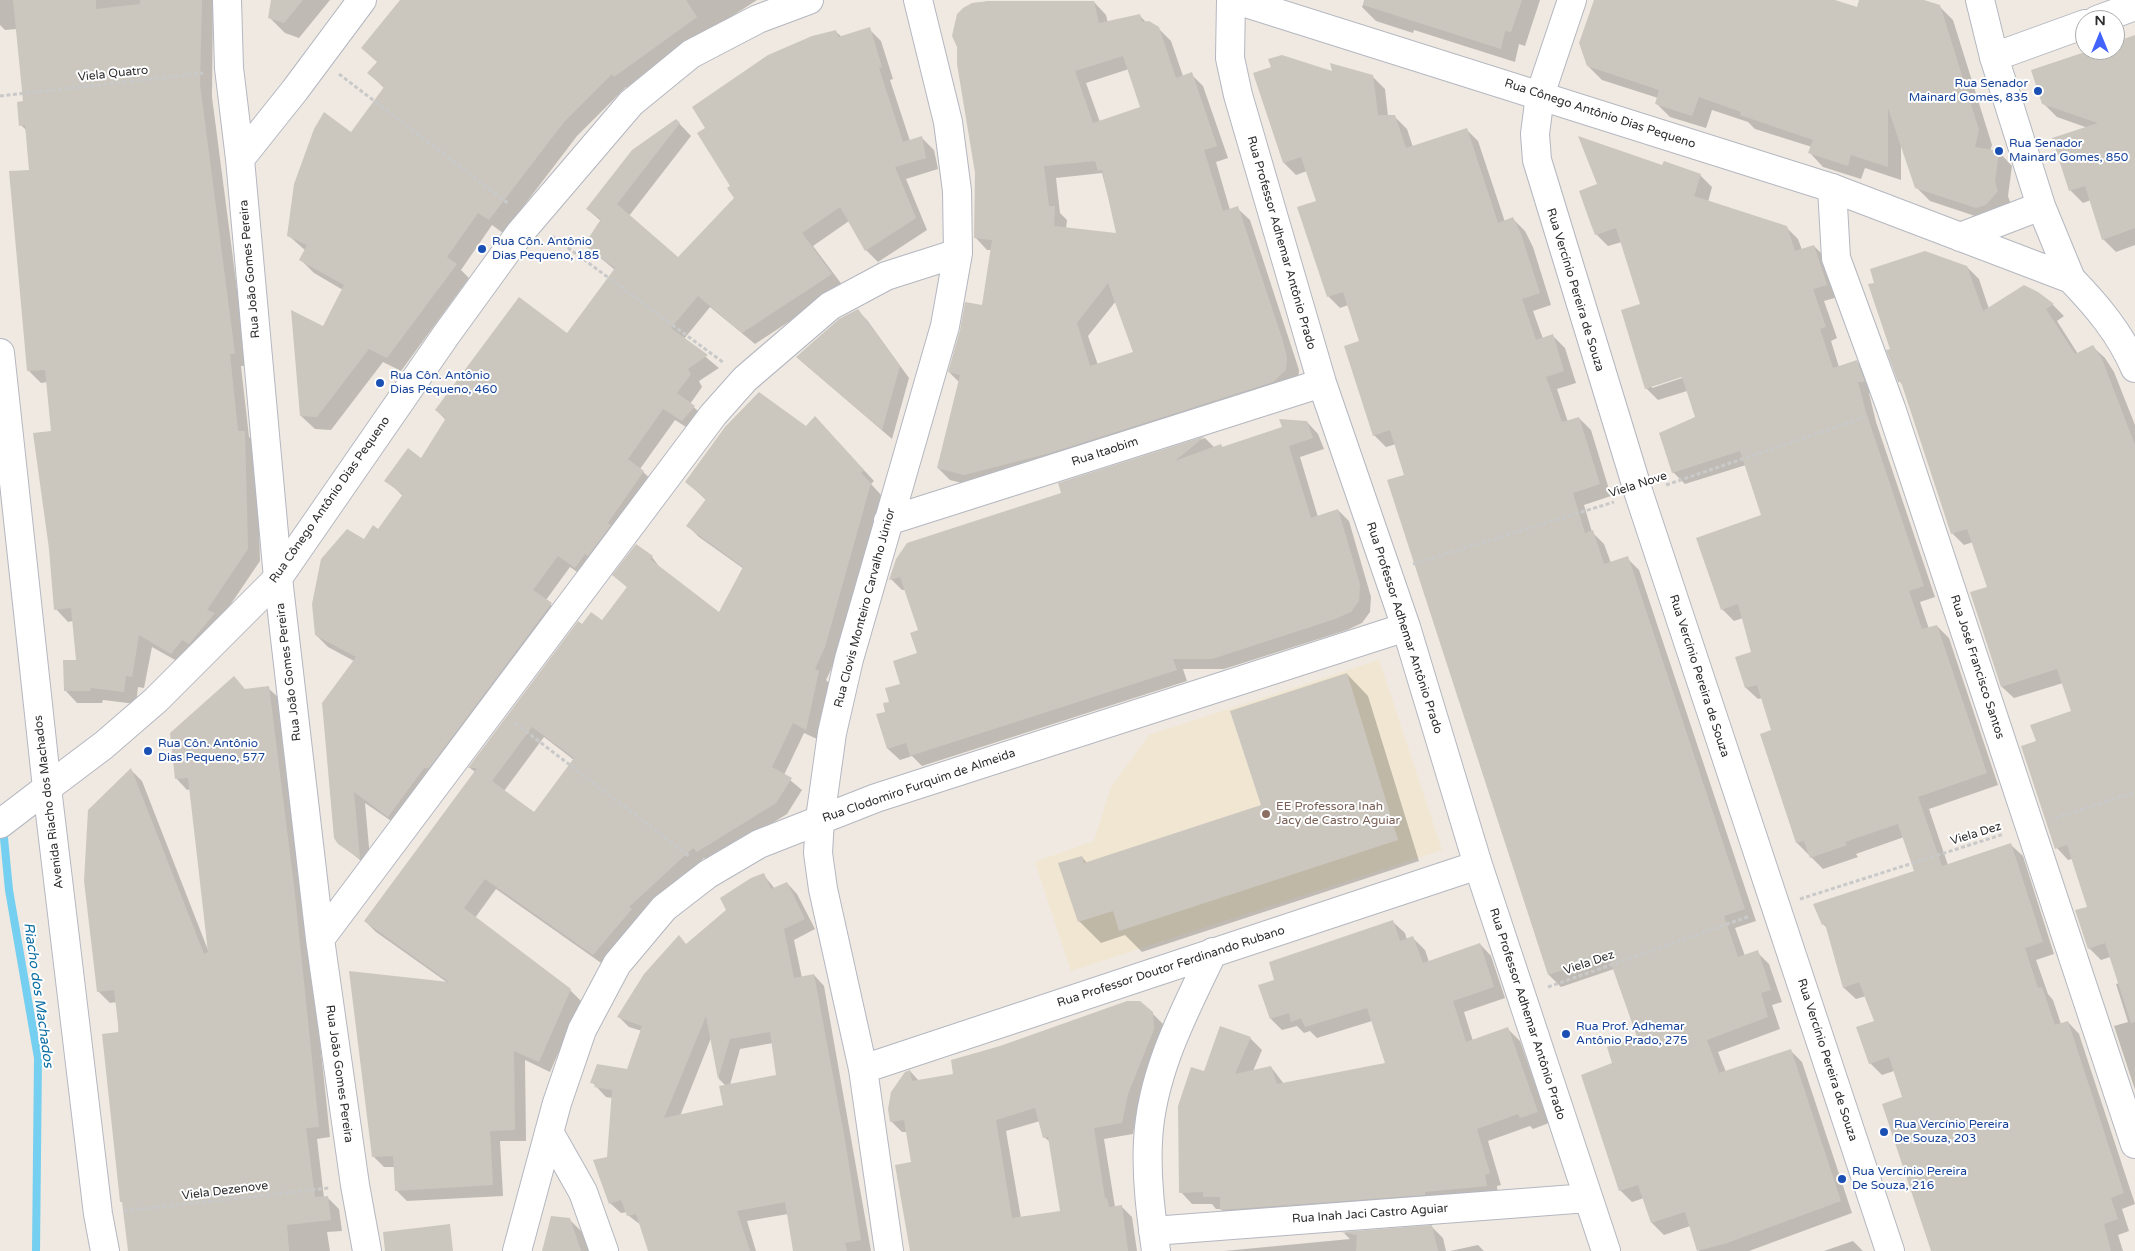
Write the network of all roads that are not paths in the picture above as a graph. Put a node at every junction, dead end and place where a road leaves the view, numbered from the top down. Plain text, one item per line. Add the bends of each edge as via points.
1 (227, 0) edge
2 (362, 0) edge
3 (809, 0) edge
4 (918, 0) edge
5 (1231, 0) edge
6 (1236, 0) edge
7 (1572, 0) edge
8 (1980, 0) edge
9 (2125, 0) edge
10 (2135, 5) edge
11 (2122, 10) edge
12 (2075, 28) edge
13 (1994, 58) junction
14 (1540, 95) junction
15 (240, 159) junction
16 (1832, 188) junction
17 (2041, 206) junction
18 (1960, 237) junction
19 (958, 253) junction
20 (2071, 279) junction
21 (0, 353) edge
22 (2135, 368) edge
23 (1322, 383) junction
24 (888, 521) junction
25 (278, 578) junction
26 (1406, 627) junction
27 (47, 788) junction
28 (7, 818) edge
29 (820, 819) junction
30 (1478, 864) junction
31 (320, 940) junction
32 (1213, 952) junction
33 (863, 1069) junction
34 (549, 1132) junction
35 (2135, 1144) edge
36 (1588, 1198) junction
37 (1154, 1241) edge
38 (105, 1251) edge
39 (367, 1251) edge
40 (516, 1251) edge
41 (604, 1251) edge
42 (888, 1251) edge
43 (1606, 1251) edge
44 (1890, 1251) edge

1 - 15 street, Rua João Gomes Pereira via 229,70
2 - 15 street
3 - 25 street, Rua Cônego Antônio Dias Pequeno via 758,19 691,54 631,103 520,233
4 - 19 street, Rua Clovis Monteiro Carvalho Júnior via 948,122 957,191
5 - 23 street, Rua Professor Adhemar Antônio Prado via 1230,58 1238,95
6 - 14 street, Rua Cônego Antônio Dias Pequeno
7 - 14 street, Rua Vercínio Pereira de Souza
8 - 13 street
9 - 10 street
10 - 11 street
12 - 13 street
13 - 17 street
14 - 16 street, Rua Cônego Antônio Dias Pequeno
14 - 44 street, Rua Vercínio Pereira de Souza via 1534,134 1537,160 1639,494
15 - 25 street, Rua João Gomes Pereira
16 - 18 street, Rua Cônego Antônio Dias Pequeno
16 - 35 street, Rua José Francisco Santos via 1836,258 1891,408
17 - 18 street
17 - 20 street
18 - 20 street, Rua Cônego Antônio Dias Pequeno
19 - 24 street, Rua Clovis Monteiro Carvalho Júnior via 945,326
19 - 31 street via 886,276 830,306 745,379 713,416
20 - 22 street via 2114,329
21 - 27 street, Avenida Riacho dos Machados
23 - 24 street, Rua Itaobim
23 - 26 street, Rua Professor Adhemar Antônio Prado
24 - 29 street, Rua Clovis Monteiro Carvalho Júnior via 832,733
25 - 27 street, Rua Cônego Antônio Dias Pequeno via 156,700
25 - 31 street, Rua João Gomes Pereira
26 - 29 street, Rua Clodomiro Furquim de Almeida via 876,798
26 - 30 street, Rua Professor Adhemar Antônio Prado
27 - 28 street, Rua Cônego Antônio Dias Pequeno
27 - 38 street, Avenida Riacho dos Machados
29 - 33 street, Rua Clovis Monteiro Carvalho Júnior via 818,853 823,889
29 - 34 street, Rua Clodomiro Furquim de Almeida via 759,844 711,873 664,908 617,964 582,1030
30 - 32 street, Rua Professor Doutor Ferdinando Rubano
30 - 36 street, Rua Professor Adhemar Antônio Prado
31 - 39 street, Rua João Gomes Pereira
32 - 33 street, Rua Professor Doutor Ferdinando Rubano
32 - 37 street via 1177,1026 1158,1081 1148,1140 1148,1188
33 - 42 street, Rua Clovis Monteiro Carvalho Júnior
34 - 40 street, Rua Clodomiro Furquim de Almeida
34 - 41 street via 583,1192
36 - 37 street, Rua Inah Jaci Castro Aguiar
36 - 43 street, Rua Professor Adhemar Antônio Prado

